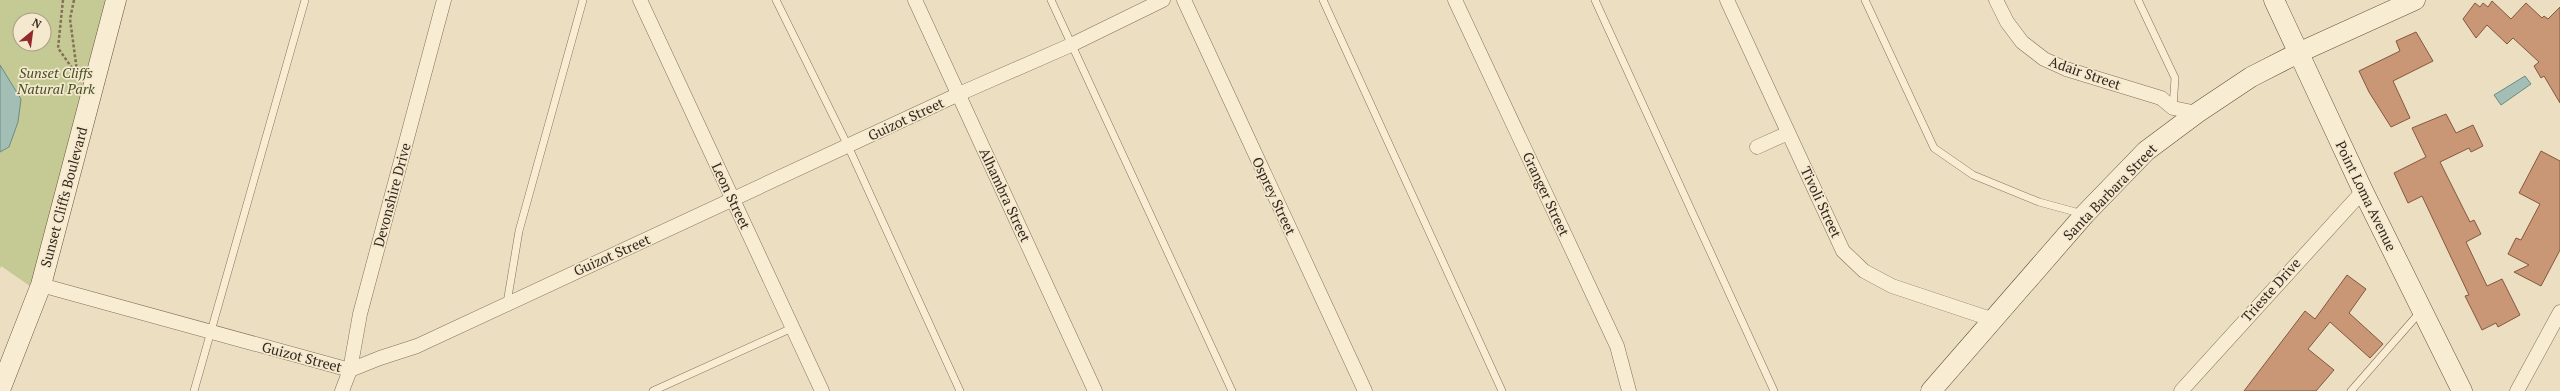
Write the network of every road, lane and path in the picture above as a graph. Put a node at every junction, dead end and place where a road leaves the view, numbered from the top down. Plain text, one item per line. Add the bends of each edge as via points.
1 (63, 0) edge
2 (74, 0) edge
3 (116, 0) edge
4 (305, 0) edge
5 (444, 0) edge
6 (582, 0) edge
7 (640, 0) edge
8 (776, 0) edge
9 (915, 0) edge
10 (1051, 0) edge
11 (1163, 0) edge
12 (1184, 0) edge
13 (1323, 0) edge
14 (1455, 0) edge
15 (1595, 0) edge
16 (1727, 0) edge
17 (1865, 0) edge
18 (1996, 0) edge
19 (2138, 0) edge
20 (2274, 0) edge
21 (2414, 0) edge
22 (1071, 45) junction
23 (2298, 53) junction
24 (78, 76) junction
25 (82, 77) dead end
26 (959, 94) junction
27 (2173, 108) junction
28 (2197, 113) junction
29 (1788, 133) junction
30 (848, 146) junction
31 (1757, 147) dead end
32 (2363, 191) junction
33 (733, 201) junction
34 (2085, 214) junction
35 (41, 285) junction
36 (507, 303) junction
37 (2422, 310) junction
38 (2560, 312) edge
39 (1994, 320) junction
40 (792, 328) junction
41 (213, 333) junction
42 (350, 370) junction
43 (0, 390) edge
44 (194, 391) edge
45 (342, 391) edge
46 (653, 391) edge
47 (822, 391) edge
48 (960, 391) edge
49 (1095, 391) edge
50 (1232, 391) edge
51 (1365, 391) edge
52 (1502, 391) edge
53 (1629, 391) edge
54 (1774, 391) edge
55 (1931, 391) edge
56 (2181, 391) edge
57 (2351, 391) edge
58 (2462, 391) edge
59 (2517, 391) edge

1 - 24 path via 58,48
2 - 24 path via 70,19
3 - 35 street, Sunset Cliffs Boulevard
4 - 41 lane
5 - 42 street, Devonshire Drive via 360,314
6 - 36 lane via 519,231
7 - 33 street, Leon Street
8 - 30 lane
9 - 26 street, Alhambra Street
10 - 22 lane
11 - 22 street, Guizot Street
12 - 51 street, Osprey Street
13 - 52 lane
14 - 53 street, Granger Street via 1617,346
15 - 54 lane
16 - 29 street, Tivoli Street
17 - 34 lane via 1934,148 1973,175 2039,202
18 - 27 street, Adair Street via 2006,22 2022,42 2044,59 2066,69 2161,98
19 - 27 lane via 2175,78
20 - 23 street, Point Loma Avenue
21 - 23 street, Santa Barbara Street
22 - 26 street, Guizot Street
22 - 50 lane
23 - 28 street, Santa Barbara Street via 2251,77
23 - 32 street, Point Loma Avenue
24 - 25 path
26 - 30 street, Guizot Street
26 - 49 street, Alhambra Street
27 - 28 street, Adair Street
28 - 34 street, Santa Barbara Street via 2146,151
29 - 31 street
29 - 39 street, Tivoli Street via 1843,251 1864,271 1892,286
30 - 33 street, Guizot Street
30 - 48 lane
32 - 37 street, Point Loma Avenue
32 - 56 street, Trieste Drive
33 - 36 street, Guizot Street
33 - 40 street, Leon Street
34 - 39 street, Santa Barbara Street
35 - 41 street, Guizot Street
35 - 43 street, Sunset Cliffs Boulevard
36 - 42 street, Guizot Street via 417,346
37 - 57 lane
37 - 58 street, Point Loma Avenue
38 - 59 street
39 - 55 street, Santa Barbara Street
40 - 46 lane
40 - 47 street, Leon Street
41 - 42 street, Guizot Street
41 - 44 lane
42 - 45 street, Devonshire Drive

